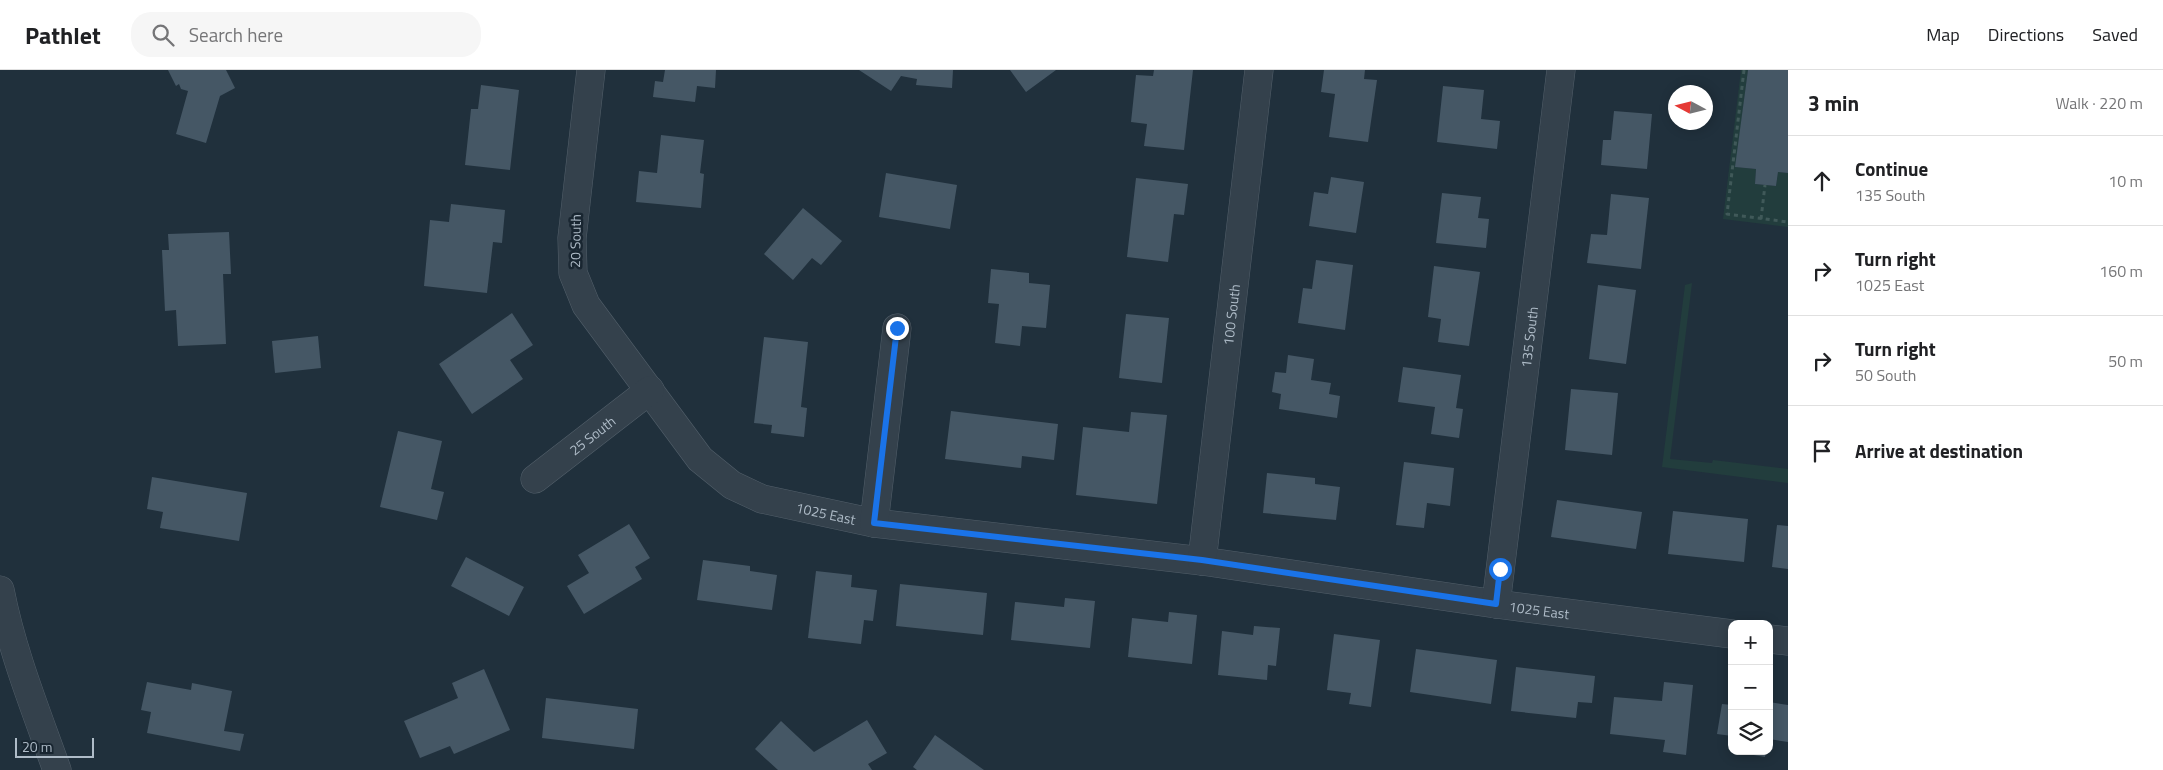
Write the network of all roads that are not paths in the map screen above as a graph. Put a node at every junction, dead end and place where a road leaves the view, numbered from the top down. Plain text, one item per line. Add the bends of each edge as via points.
1 (592, 70) edge
2 (1259, 70) edge
3 (1561, 70) edge
4 (897, 328) dead end
5 (650, 390) junction
6 (535, 479) dead end
7 (874, 523) junction
8 (1202, 560) junction
9 (0, 590) edge
10 (1496, 604) junction
11 (1728, 633) edge
12 (1773, 639) edge
13 (1788, 641) edge
14 (57, 770) edge

1 - 5 street, 20 South via 572,238 574,273 586,305
2 - 8 street, 100 South
3 - 10 street, 135 South
4 - 7 street
5 - 6 street, 25 South
5 - 7 street, 1025 East via 700,459 732,485 762,499
7 - 8 street, 1025 East
8 - 10 street, 1025 East
9 - 14 street via 5,619 24,680
10 - 11 street, 1025 East
12 - 13 street

